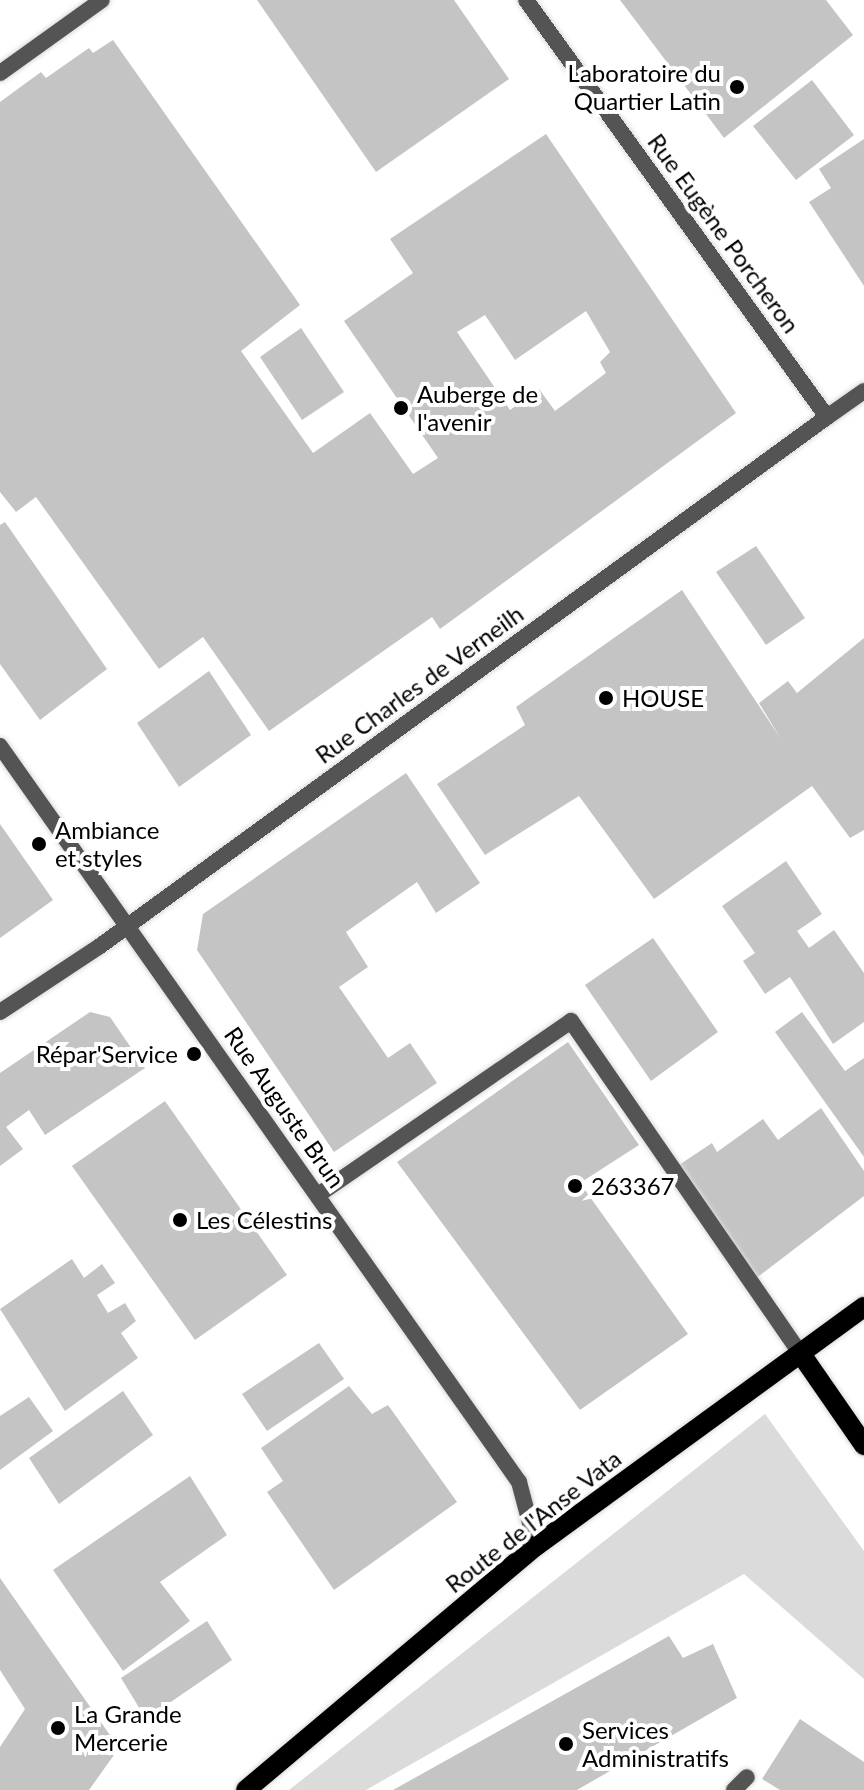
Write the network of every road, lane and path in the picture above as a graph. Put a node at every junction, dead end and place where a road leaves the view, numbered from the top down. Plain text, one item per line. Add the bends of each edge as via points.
1 (102, 0) edge
2 (526, 0) edge
3 (0, 73) edge
4 (864, 391) edge
5 (827, 417) junction
6 (0, 746) edge
7 (128, 925) junction
8 (0, 1012) edge
9 (318, 1195) junction
10 (864, 1307) edge
11 (801, 1354) junction
12 (864, 1445) edge
13 (536, 1546) junction
14 (747, 1777) dead end
15 (246, 1790) edge
16 (734, 1790) edge

1 - 3 street
2 - 5 street, Rue Eugène Porcheron
4 - 5 street, Rue Charles de Verneilh
5 - 7 street, Rue Charles de Verneilh
6 - 7 street, Rue Auguste Brun
7 - 8 street, Rue Charles de Verneilh
7 - 9 street, Rue Auguste Brun
9 - 11 street via 571,1021
9 - 13 street, Rue Auguste Brun via 519,1482
10 - 11 main road, Route de l'Anse Vata
11 - 12 main road
11 - 13 main road, Route de l'Anse Vata
13 - 15 main road, Route de l'Anse Vata
14 - 16 street

